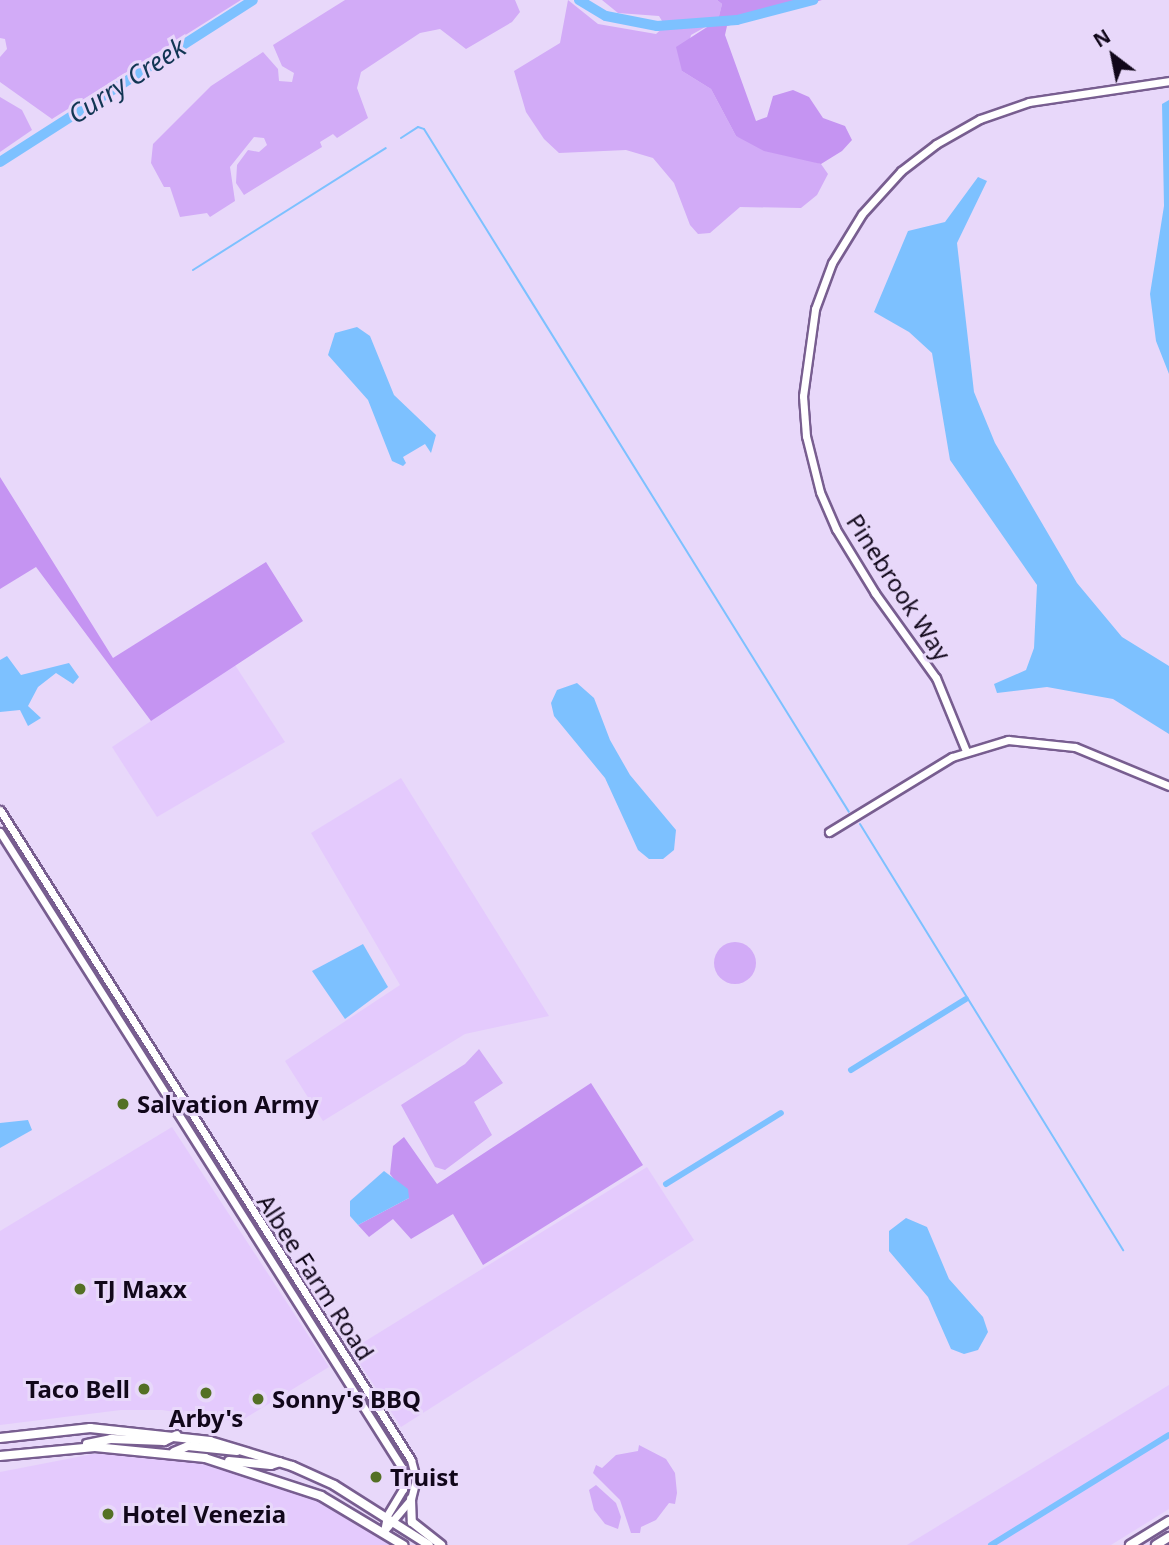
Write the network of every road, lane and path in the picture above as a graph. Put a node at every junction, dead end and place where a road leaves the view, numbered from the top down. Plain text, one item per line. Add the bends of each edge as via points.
1 (1169, 81) edge
2 (966, 751) junction
3 (1169, 786) edge
4 (0, 810) edge
5 (0, 832) edge
6 (829, 832) dead end
7 (143, 1040) junction
8 (133, 1046) junction
9 (371, 1396) junction
10 (361, 1403) junction
11 (177, 1435) junction
12 (5, 1437) edge
13 (71, 1448) junction
14 (247, 1451) junction
15 (174, 1452) junction
16 (11, 1454) junction
17 (0, 1456) edge
18 (222, 1462) junction
19 (280, 1462) junction
20 (411, 1499) junction
21 (387, 1516) junction
22 (396, 1521) junction
23 (1169, 1521) edge
24 (384, 1531) junction
25 (1169, 1537) edge
26 (403, 1545) edge
27 (429, 1545) edge
28 (441, 1545) edge
29 (1130, 1545) edge
30 (1156, 1545) edge

1 - 2 main road, Pinebrook Way via 1029,102 948,136 901,171 870,203 838,251 819,296 803,382 815,479 842,540 939,684
2 - 3 main road via 1008,740 1058,743
2 - 6 main road
4 - 7 main road, Albee Farm Road
5 - 8 main road, Albee Farm Road
7 - 8 main road
7 - 9 main road, Albee Farm Road
8 - 10 main road, Albee Farm Road
9 - 10 main road
9 - 20 main road, Albee Farm Road via 414,1467
10 - 21 main road, Albee Farm Road via 404,1474 403,1489
11 - 12 main road via 90,1428
11 - 13 main road via 164,1441 104,1439
11 - 14 main road
12 - 16 main road
13 - 15 main road
13 - 16 main road
14 - 15 main road via 188,1446
14 - 19 main road
15 - 18 main road
16 - 17 main road
18 - 19 main road
18 - 24 main road via 288,1482
19 - 21 main road via 334,1485
20 - 22 main road
20 - 28 main road via 412,1522
21 - 22 main road
21 - 24 main road, Albee Farm Road
22 - 24 main road
22 - 27 main road
23 - 29 main road
24 - 26 main road
25 - 30 main road

